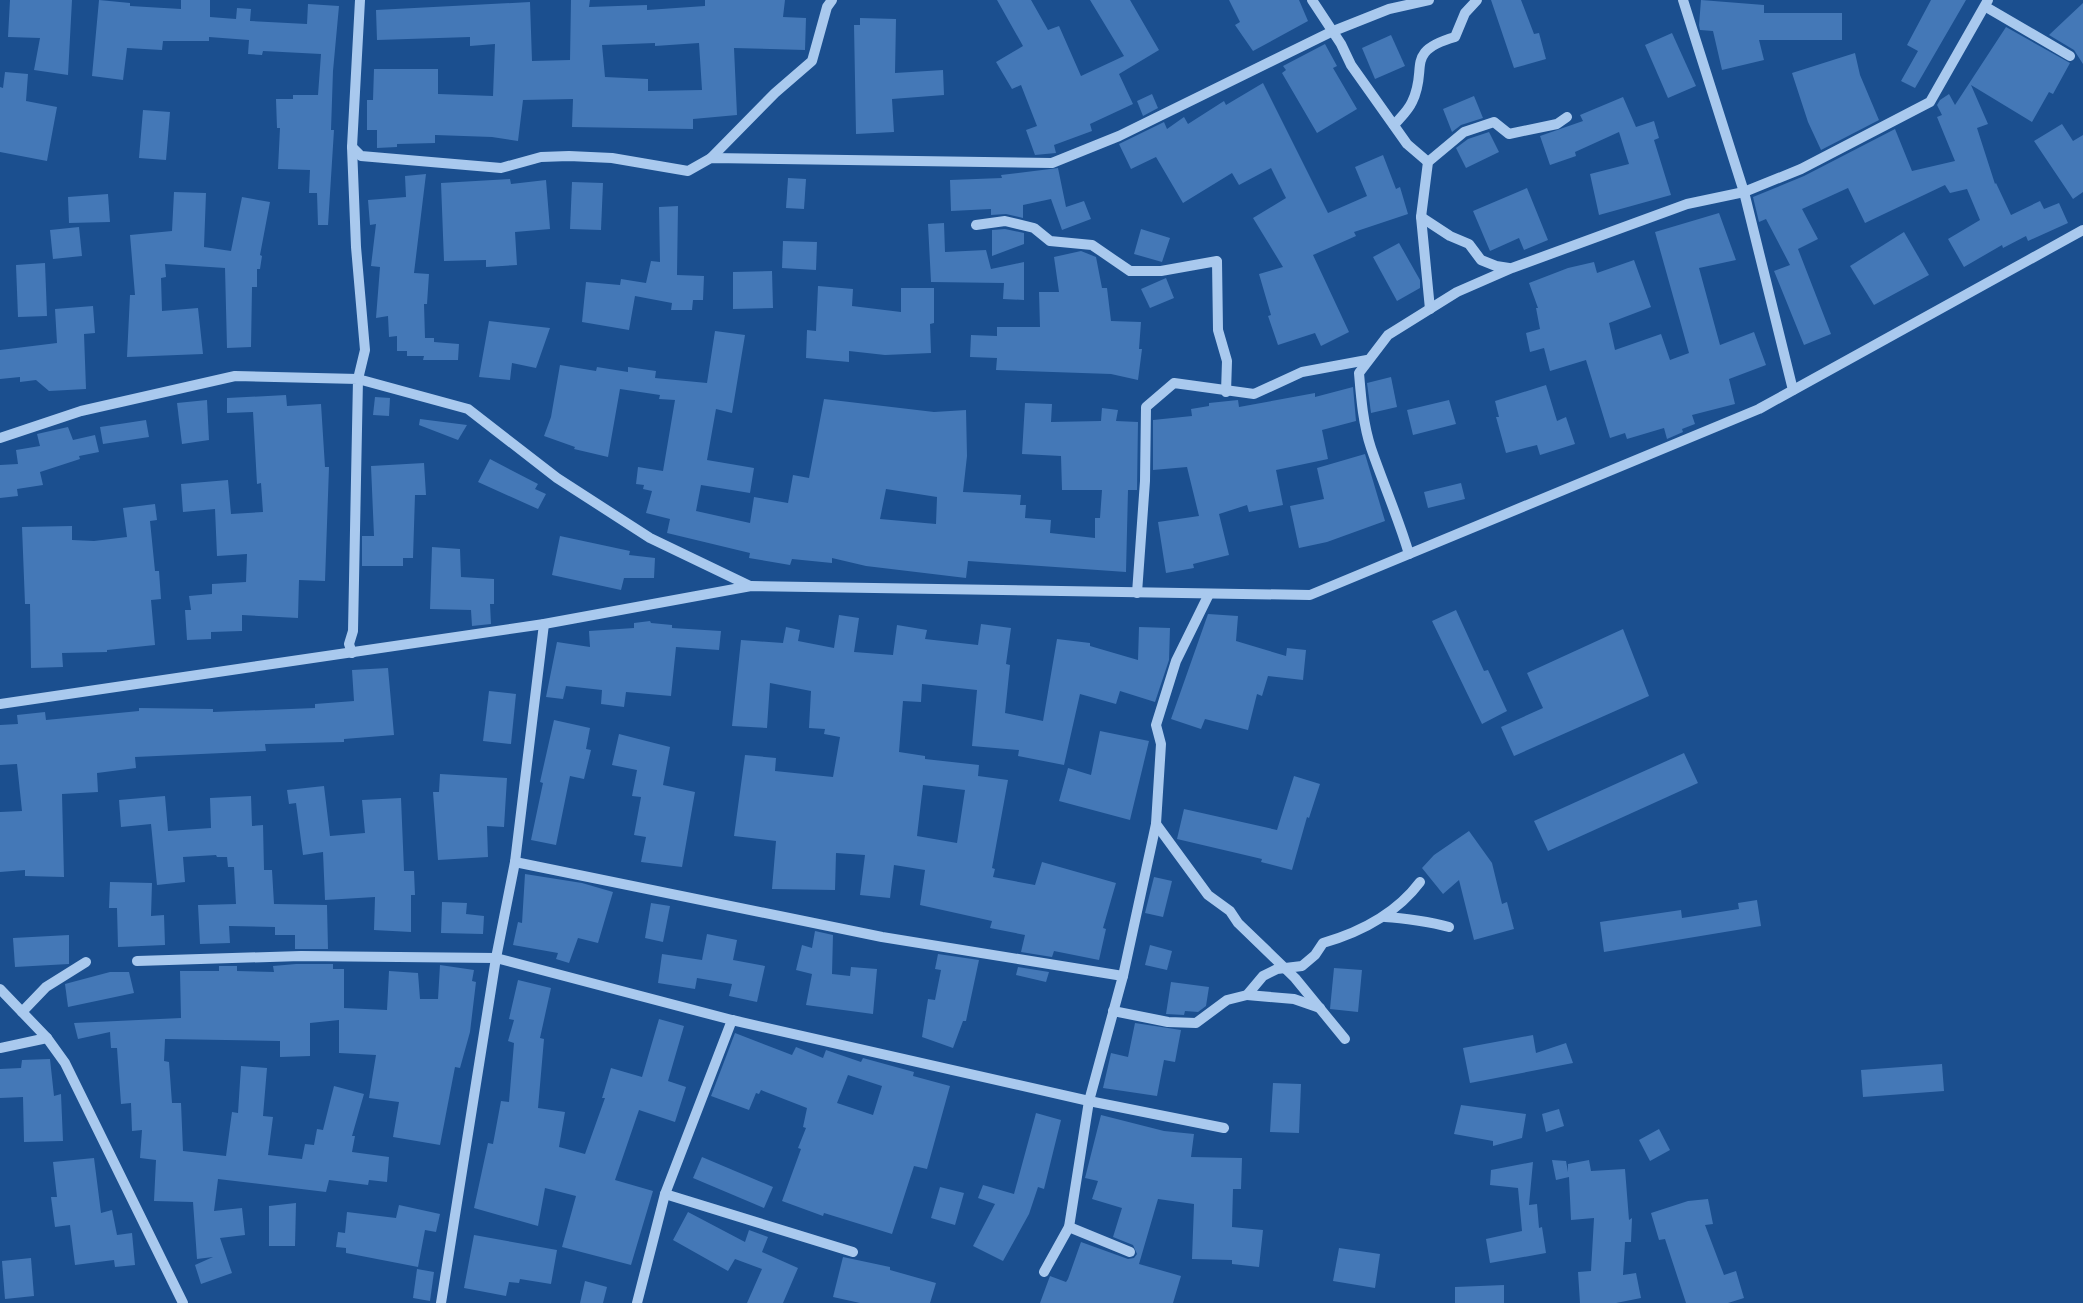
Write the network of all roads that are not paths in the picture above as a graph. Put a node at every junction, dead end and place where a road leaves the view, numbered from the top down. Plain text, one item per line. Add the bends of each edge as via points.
1 (360, 0) edge
2 (1312, 0) edge
3 (1429, 0) edge
4 (1477, 0) edge
5 (1683, 0) edge
6 (827, 2) edge
7 (1987, 3) edge
8 (1331, 32) junction
9 (2070, 56) dead end
10 (1567, 117) dead end
11 (1394, 125) junction
12 (352, 147) junction
13 (711, 158) junction
14 (1428, 162) junction
15 (1744, 192) junction
16 (1421, 217) junction
17 (976, 225) dead end
18 (2083, 230) edge
19 (1512, 268) junction
20 (1430, 309) junction
21 (1367, 360) junction
22 (358, 379) junction
23 (1792, 390) junction
24 (1226, 392) junction
25 (0, 438) edge
26 (1409, 554) junction
27 (751, 586) junction
28 (1137, 593) junction
29 (1209, 594) junction
30 (544, 624) junction
31 (352, 653) junction
32 (0, 704) edge
33 (1156, 824) junction
34 (515, 862) junction
35 (1420, 882) dead end
36 (1384, 917) junction
37 (1449, 927) dead end
38 (496, 958) junction
39 (137, 961) dead end
40 (86, 962) dead end
41 (1287, 969) junction
42 (1123, 976) junction
43 (0, 989) edge
44 (1247, 995) junction
45 (1321, 1008) junction
46 (1113, 1011) junction
47 (22, 1012) junction
48 (732, 1020) junction
49 (47, 1038) junction
50 (1345, 1039) dead end
51 (0, 1048) edge
52 (1089, 1101) junction
53 (1224, 1128) dead end
54 (665, 1194) junction
55 (1069, 1227) junction
56 (854, 1252) dead end
57 (1130, 1252) dead end
58 (1044, 1272) dead end
59 (183, 1303) edge
60 (441, 1303) edge
61 (637, 1303) edge

1 - 12 street
2 - 8 street
3 - 8 street via 1389,9
4 - 11 street via 1465,13 1455,37 1434,43 1419,61 1413,101
5 - 15 street
6 - 13 street via 812,60
7 - 9 street
7 - 15 street via 1930,102 1801,168
8 - 11 street
8 - 13 street via 1119,136 1052,163
10 - 14 street via 1557,124 1509,134 1494,122 1484,125 1464,132
11 - 14 street via 1407,144
12 - 13 street via 361,156 501,168 541,157 568,156 612,158 688,171
12 - 22 street via 365,350
14 - 16 street
15 - 19 street via 1687,204
15 - 23 street
16 - 19 street via 1469,244 1481,260
16 - 20 street
17 - 24 street via 1005,221 1034,228 1050,241 1092,245 1130,271 1161,271 1217,261 1218,330 1227,361
18 - 23 street
19 - 20 street via 1457,292
20 - 21 street via 1388,334
21 - 24 street via 1302,372 1254,394
21 - 26 street via 1359,373 1370,446
22 - 25 street via 235,376 81,411
22 - 27 street via 468,409 557,478 650,538
22 - 31 street via 353,631 349,644
23 - 26 street via 1759,409
24 - 28 street via 1174,383 1146,407
26 - 29 street via 1310,595
27 - 28 street
27 - 30 street
28 - 29 street
29 - 33 street via 1176,662 1156,725 1161,744
30 - 31 street
30 - 34 street
31 - 32 street
33 - 41 street via 1208,895 1230,911
33 - 42 street
34 - 38 street
34 - 42 street via 882,937
35 - 36 street
36 - 37 street
36 - 41 street via 1323,943 1302,966
38 - 39 street via 291,956
38 - 48 street
38 - 60 street
40 - 47 street via 46,987
41 - 44 street via 1263,976
41 - 45 street
42 - 46 street
43 - 47 street
44 - 45 street via 1294,999
44 - 46 street via 1227,1000 1196,1023 1168,1022
45 - 50 street
46 - 52 street
47 - 49 street
48 - 52 street
48 - 54 street
49 - 51 street
49 - 59 street via 65,1063
52 - 53 street
52 - 55 street
54 - 56 street
54 - 61 street
55 - 57 street
55 - 58 street

